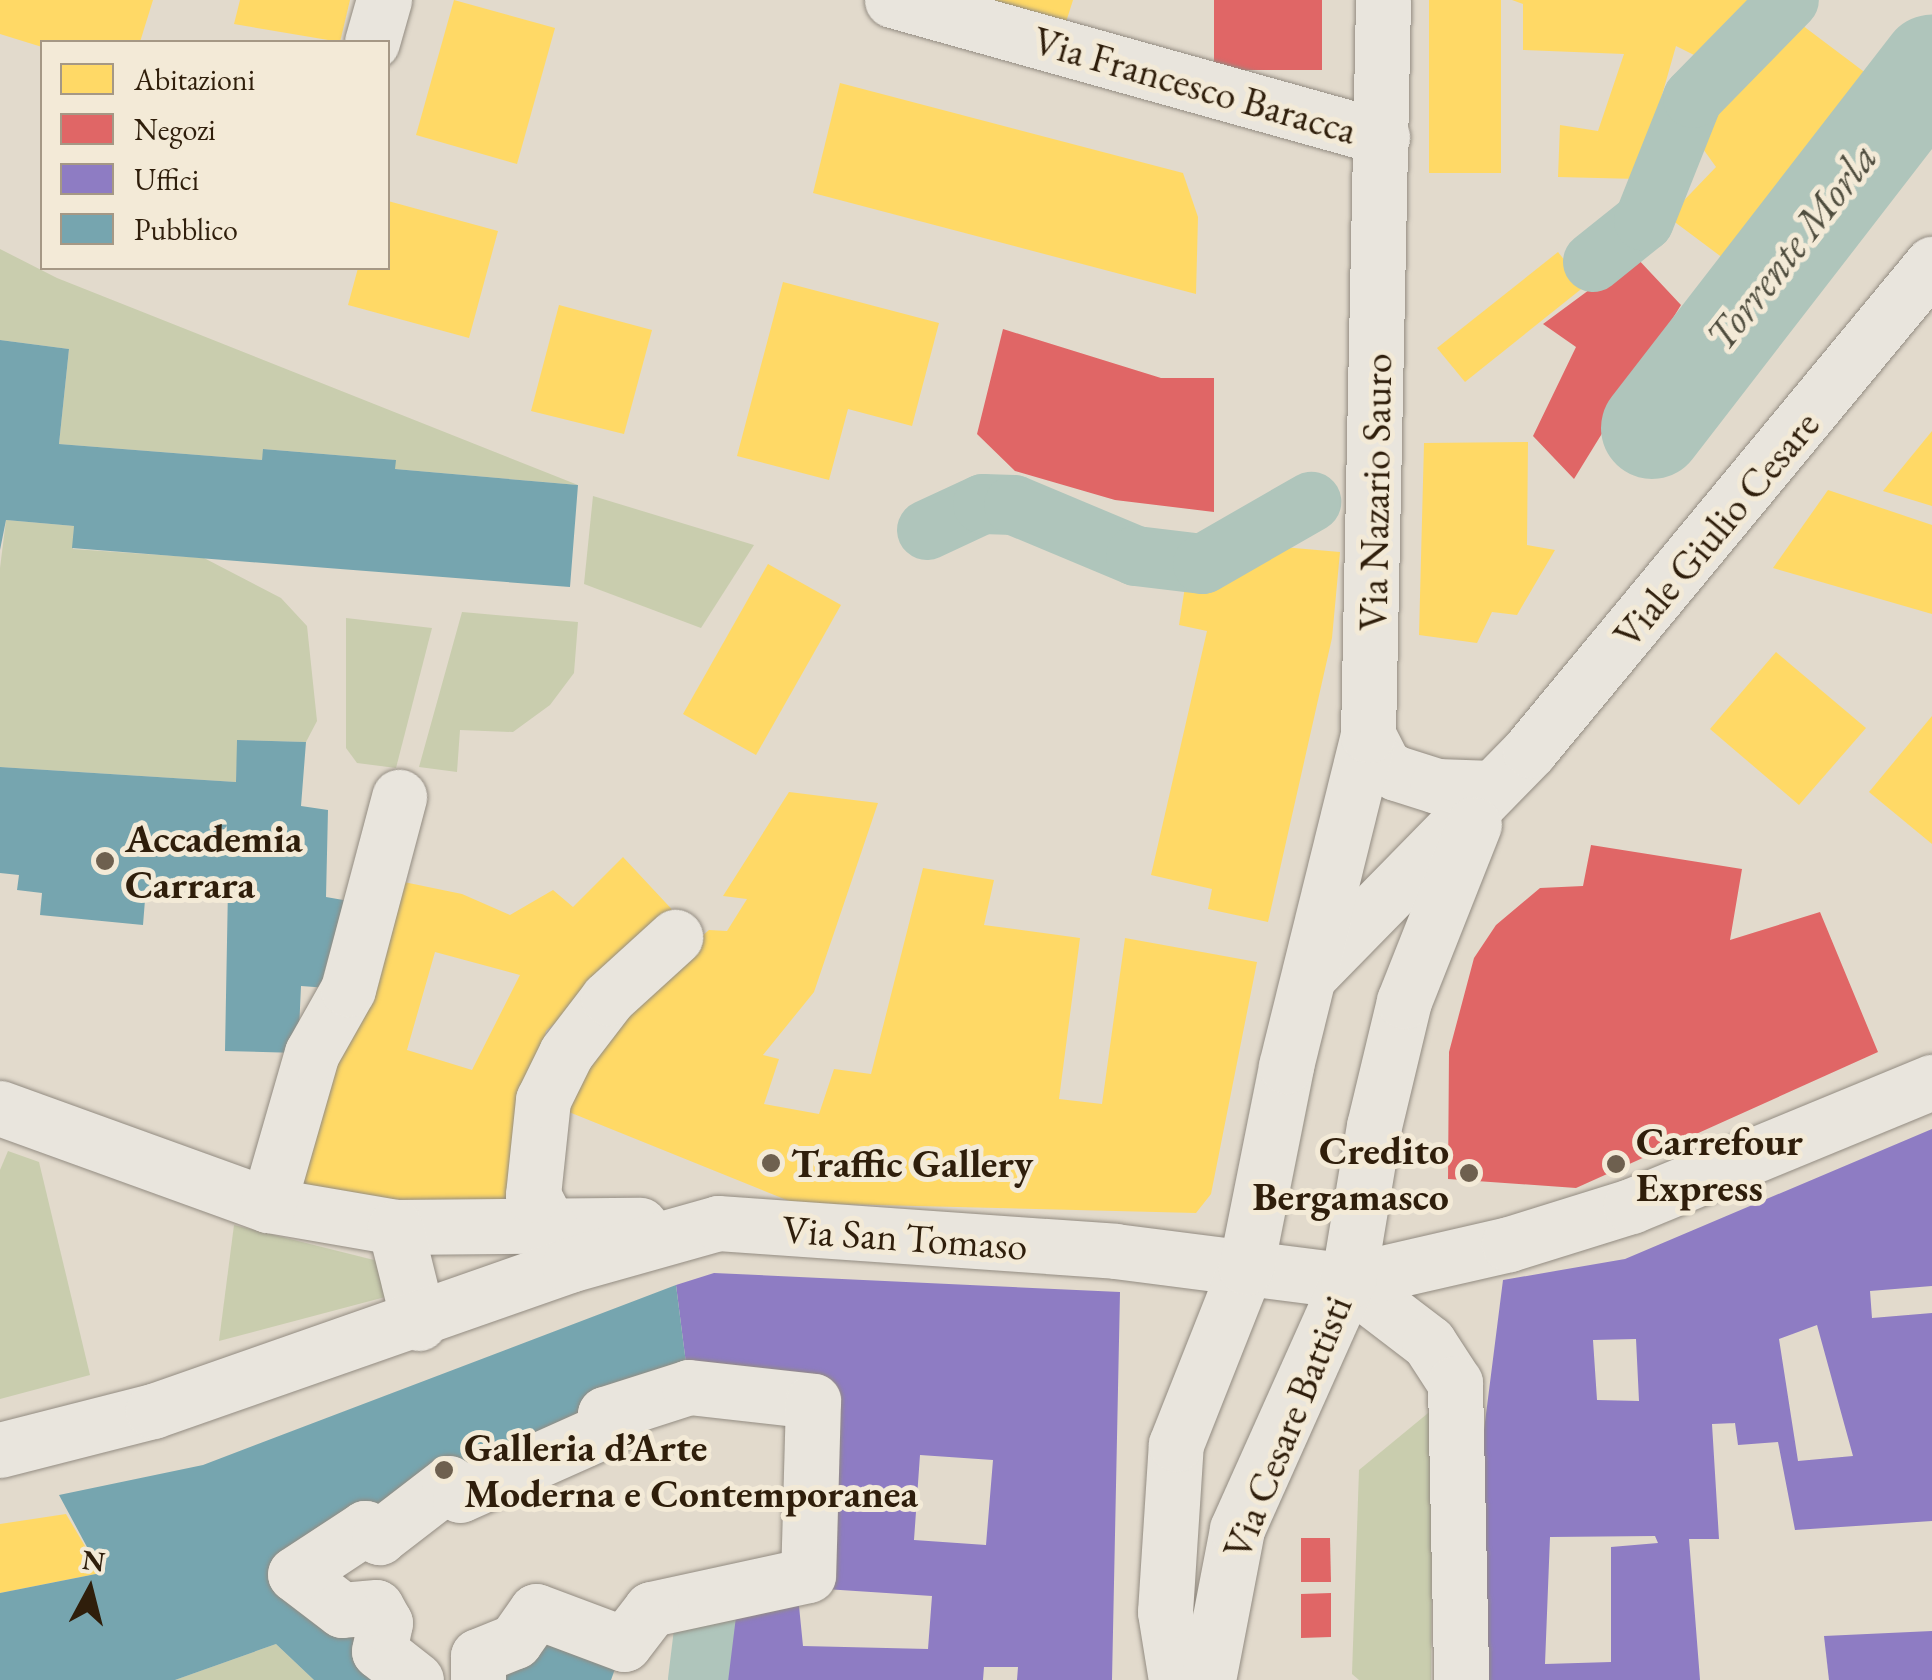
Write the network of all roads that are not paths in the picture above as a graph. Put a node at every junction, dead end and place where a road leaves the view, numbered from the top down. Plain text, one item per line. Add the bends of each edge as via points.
1 (384, 0) edge
2 (892, 0) edge
3 (1383, 0) edge
4 (373, 40) edge
5 (1382, 137) junction
6 (1932, 264) edge
7 (1368, 735) junction
8 (1492, 788) junction
9 (399, 797) dead end
10 (1377, 907) junction
11 (675, 936) dead end
12 (1309, 976) junction
13 (1932, 1082) edge
14 (0, 1108) edge
15 (1374, 1126) junction
16 (268, 1206) junction
17 (395, 1227) junction
18 (560, 1246) junction
19 (1246, 1267) junction
20 (1348, 1280) junction
21 (419, 1322) junction
22 (0, 1450) edge
23 (416, 1680) edge
24 (478, 1680) edge
25 (1176, 1680) edge
26 (1208, 1680) edge
27 (1461, 1680) edge

1 - 4 street
2 - 5 street, Via Francesco Baracca
3 - 5 street, Via Nazario Sauro
5 - 7 street, Via Nazario Sauro
6 - 8 street, Viale Giulio Cesare via 1793,439
7 - 8 street via 1396,773 1437,786
7 - 10 street
7 - 12 street, Via Nazario Sauro
8 - 10 street
8 - 15 street via 1430,926
9 - 16 street via 348,989 312,1053
10 - 12 street
10 - 15 street
11 - 18 street via 608,998 566,1054 544,1100 533,1195
12 - 19 street, Via Nazario Sauro
13 - 20 street via 1631,1206 1509,1244
14 - 16 street
15 - 20 street
16 - 17 street
17 - 18 street
17 - 21 street
18 - 19 street, Via San Tomaso via 718,1223
18 - 21 street, Via San Tomaso
19 - 20 street, Via Cesare Battisti
19 - 25 street, Via Cesare Battisti via 1176,1444 1166,1612
20 - 26 street, Via Cesare Battisti via 1237,1529
20 - 27 street via 1429,1343 1455,1383
21 - 22 street, Via San Tomaso via 153,1412
23 - 24 street via 379,1651 385,1623 376,1608 342,1610 295,1574 365,1528 379,1537 450,1483 460,1495 612,1427 606,1414 689,1387 813,1400 808,1575 651,1609 624,1644 536,1611 514,1641 478,1656

